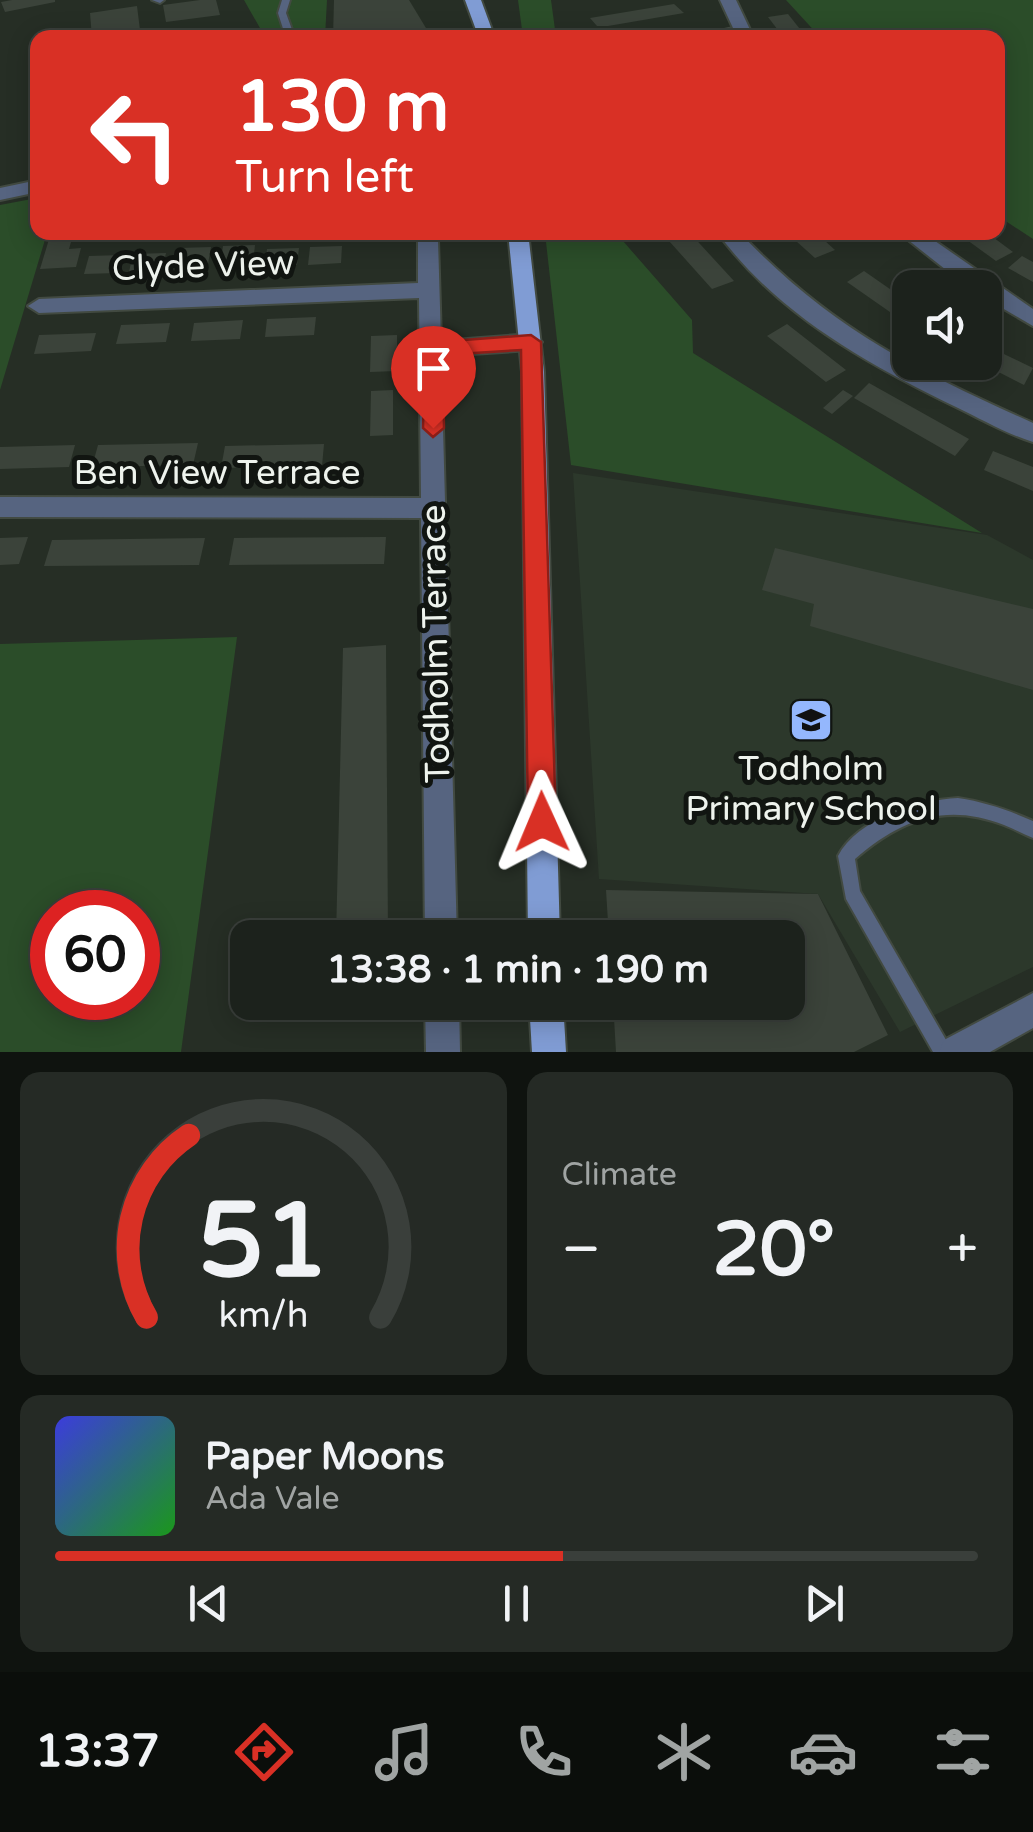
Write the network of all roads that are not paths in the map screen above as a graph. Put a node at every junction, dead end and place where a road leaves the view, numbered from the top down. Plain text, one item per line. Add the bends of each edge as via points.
1 (286, 0) edge
2 (473, 0) edge
3 (728, 0) edge
4 (289, 30) edge
5 (484, 30) edge
6 (742, 30) edge
7 (30, 188) edge
8 (0, 194) edge
9 (428, 240) edge
10 (519, 240) edge
11 (735, 240) edge
12 (919, 240) edge
13 (960, 270) edge
14 (430, 290) junction
15 (1002, 299) edge
16 (40, 306) dead end
17 (1033, 319) edge
18 (531, 342) junction
19 (432, 348) junction
20 (1033, 433) edge
21 (0, 507) edge
22 (434, 508) junction
23 (1033, 830) edge
24 (441, 920) edge
25 (544, 920) edge
26 (1033, 1010) edge
27 (442, 1020) edge
28 (547, 1020) edge
29 (443, 1052) edge
30 (550, 1052) edge
31 (944, 1052) edge
32 (956, 1052) edge

1 - 4 lane via 282,14
2 - 5 main road
3 - 6 street
7 - 8 street
9 - 14 street, Todholm Terrace
10 - 18 main road
11 - 20 street via 791,298 849,337 923,382
12 - 13 street
14 - 16 street, Clyde View
14 - 19 street, Todholm Terrace
15 - 17 street
18 - 19 street
18 - 25 main road
19 - 22 street, Todholm Terrace
21 - 22 street, Ben View Terrace
22 - 24 street, Todholm Terrace
23 - 31 lane via 1007,815 967,808 914,810 874,829 846,856 852,892
26 - 32 street
27 - 29 street
28 - 30 main road

